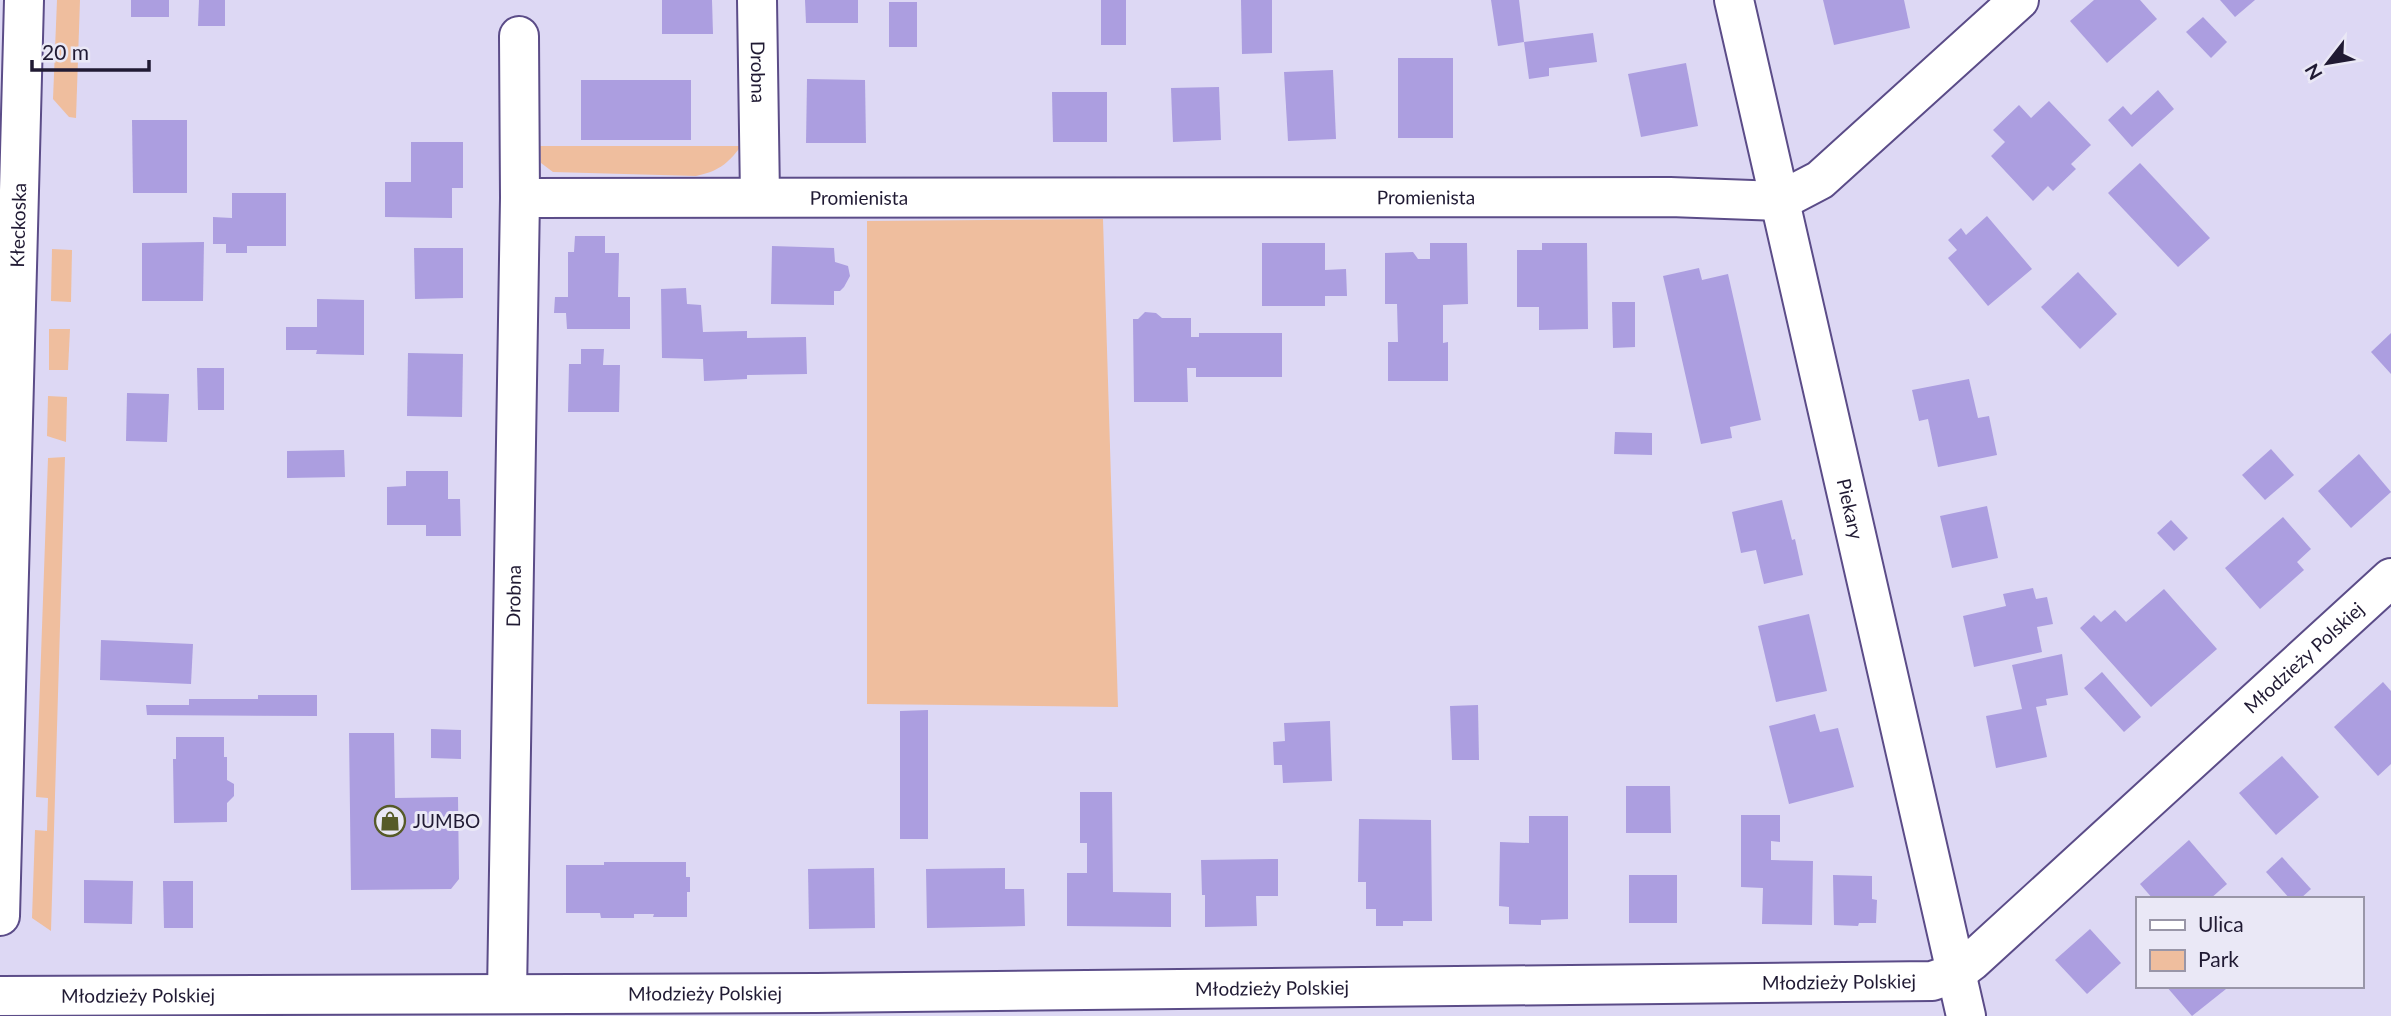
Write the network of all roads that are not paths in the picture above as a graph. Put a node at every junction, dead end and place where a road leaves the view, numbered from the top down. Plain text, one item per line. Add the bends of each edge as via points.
1 (24, 0) edge
2 (757, 0) edge
3 (1734, 0) edge
4 (2019, 0) edge
5 (519, 36) dead end
6 (760, 196) junction
7 (520, 198) junction
8 (1780, 201) junction
9 (9, 209) edge
10 (2391, 578) edge
11 (3, 742) edge
12 (0, 916) edge
13 (1956, 973) junction
14 (508, 993) junction
15 (0, 996) edge
16 (816, 1005) edge
17 (1966, 1016) edge

1 - 9 street, Kłeckoska
2 - 6 street, Drobna
3 - 8 street, Piekary
4 - 8 street, Promienista via 1820,180
5 - 7 street, Drobna
6 - 7 street
6 - 8 street, Promienista
7 - 14 street, Drobna
8 - 13 street, Piekary
9 - 11 street, Kłeckoska
10 - 13 street, Młodzieży Polskiej
11 - 12 street, Kłeckoska
13 - 16 street, Młodzieży Polskiej via 1932,981
13 - 17 street, Piekary
14 - 15 street, Młodzieży Polskiej
14 - 16 street, Młodzieży Polskiej

